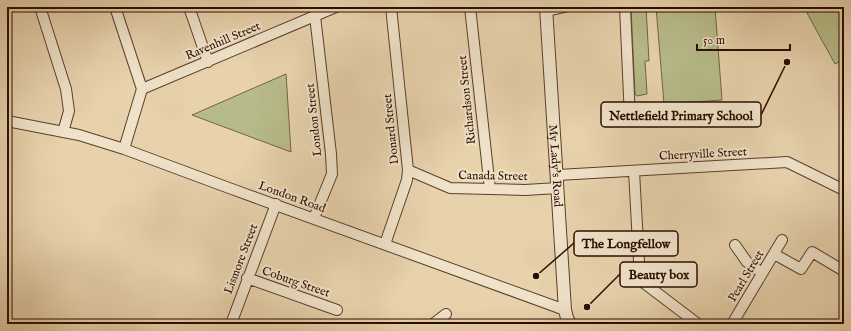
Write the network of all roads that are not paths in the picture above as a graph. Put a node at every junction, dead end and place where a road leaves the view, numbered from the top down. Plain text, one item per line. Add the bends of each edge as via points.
1 (40, 7) edge
2 (115, 7) edge
3 (190, 7) edge
4 (391, 7) edge
5 (470, 7) edge
6 (564, 7) edge
7 (625, 7) edge
8 (331, 8) edge
9 (546, 9) edge
10 (315, 16) junction
11 (208, 62) junction
12 (142, 89) junction
13 (646, 108) dead end
14 (7, 121) edge
15 (63, 132) junction
16 (124, 149) junction
17 (408, 170) junction
18 (634, 171) junction
19 (558, 175) junction
20 (558, 188) junction
21 (490, 189) junction
22 (844, 190) edge
23 (276, 204) junction
24 (314, 218) junction
25 (782, 240) dead end
26 (385, 244) junction
27 (735, 245) dead end
28 (774, 254) junction
29 (844, 271) edge
30 (762, 273) junction
31 (247, 278) junction
32 (337, 310) dead end
33 (565, 310) junction
34 (446, 314) dead end
35 (231, 324) edge
36 (433, 324) edge
37 (570, 324) edge
38 (698, 324) edge
39 (732, 324) edge

1 - 15 street via 66,89 69,110
2 - 12 street
3 - 11 street
4 - 17 street, Donard Street
5 - 21 street, Richardson Street
6 - 9 street
7 - 13 street via 629,114
8 - 10 street, Ravenhill Street
9 - 19 street, My Lady's Road
10 - 11 street, Ravenhill Street
10 - 24 street, London Street via 332,174
11 - 12 street, Ravenhill Street
12 - 16 street
14 - 15 street, London Road
15 - 16 street, London Road
16 - 23 street, London Road
17 - 21 street, Canada Street via 450,188
17 - 26 street, Donard Street via 407,180
18 - 19 street, Cherryville Street
18 - 22 street, Cherryville Street via 787,162
18 - 38 street via 640,280
19 - 20 street, My Lady's Road
20 - 21 street, Canada Street
20 - 33 street, My Lady's Road
23 - 24 street, London Road
23 - 31 street, Lismore Street
24 - 26 street, London Road
25 - 28 street, Pearl Street
26 - 33 street, London Road
27 - 30 street via 747,262
28 - 29 street via 801,269 812,252
28 - 30 street, Pearl Street
30 - 39 street, Pearl Street
31 - 32 street, Coburg Street
31 - 35 street, Lismore Street
33 - 37 street, My Lady's Road
34 - 36 street

